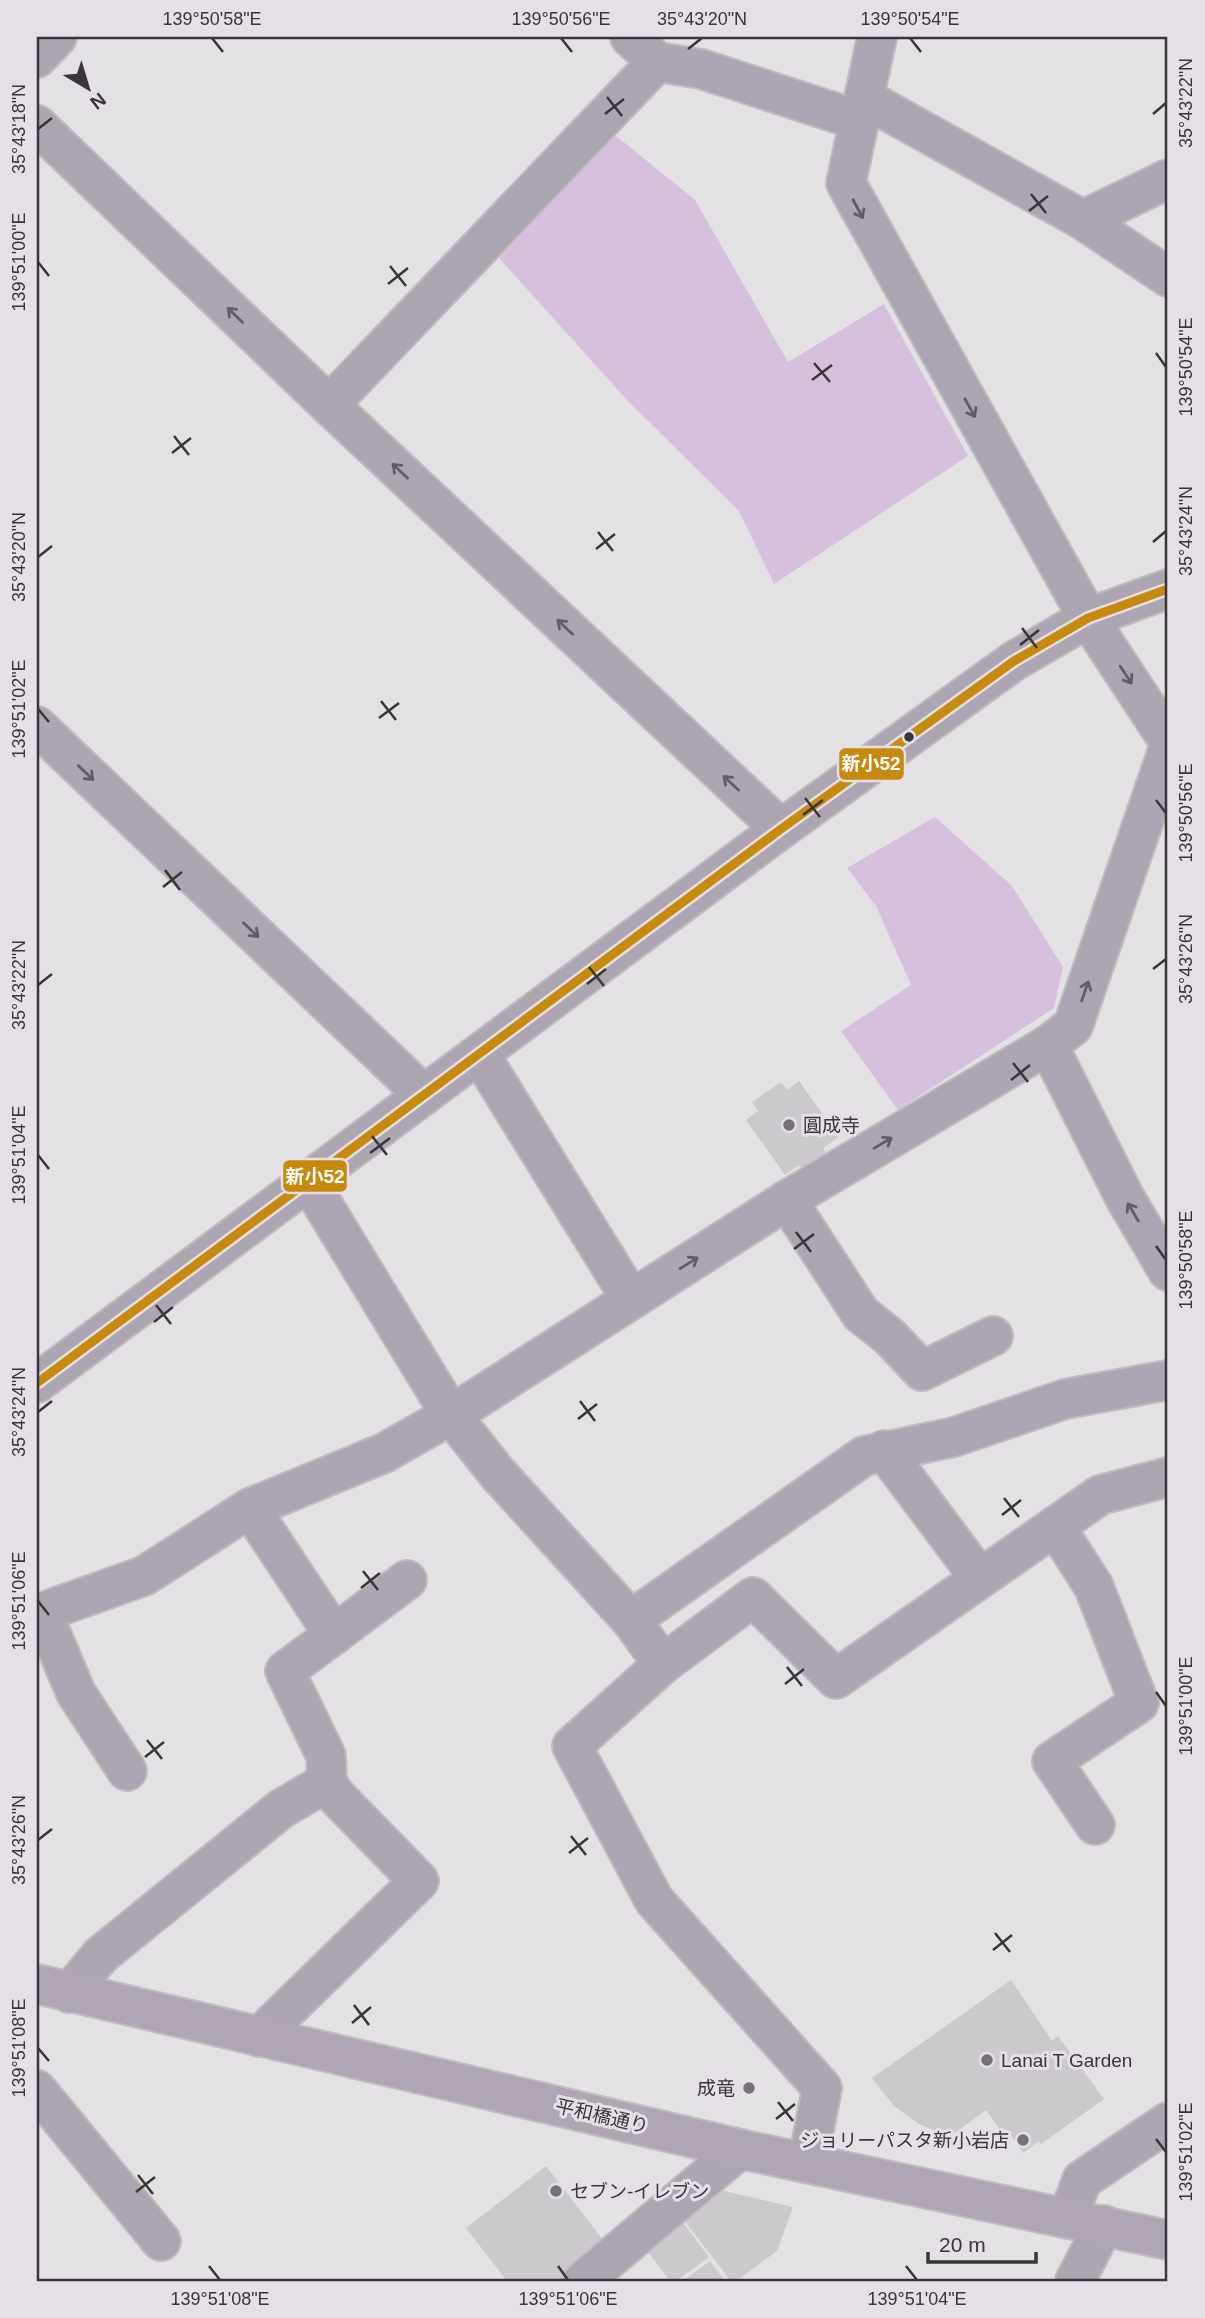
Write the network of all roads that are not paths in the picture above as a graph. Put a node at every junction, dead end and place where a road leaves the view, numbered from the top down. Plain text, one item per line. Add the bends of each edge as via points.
1 (57, 37) edge
2 (877, 37) edge
3 (644, 49) edge
4 (37, 58) edge
5 (861, 109) junction
6 (37, 125) edge
7 (1168, 179) edge
8 (1083, 220) junction
9 (1168, 277) edge
10 (329, 405) junction
11 (1168, 589) edge
12 (1088, 618) junction
13 (37, 726) edge
14 (1168, 740) edge
15 (1168, 750) edge
16 (781, 830) junction
17 (1048, 1045) junction
18 (480, 1055) junction
19 (424, 1095) junction
20 (309, 1182) junction
21 (787, 1200) junction
22 (1168, 1270) edge
23 (631, 1299) junction
24 (993, 1336) dead end
25 (39, 1376) edge
26 (1168, 1380) edge
27 (451, 1415) junction
28 (884, 1450) junction
29 (1168, 1477) edge
30 (250, 1508) junction
31 (1055, 1526) junction
32 (979, 1577) junction
33 (407, 1580) dead end
34 (40, 1613) edge
35 (631, 1620) junction
36 (334, 1635) junction
37 (663, 1664) junction
38 (127, 1771) dead end
39 (327, 1782) junction
40 (1095, 1825) dead end
41 (53, 1989) edge
42 (259, 2037) junction
43 (37, 2090) edge
44 (1168, 2122) edge
45 (740, 2148) junction
46 (808, 2161) junction
47 (1086, 2221) junction
48 (1168, 2240) edge
49 (161, 2241) dead end
50 (583, 2281) edge
51 (1074, 2281) edge

1 - 4 street
2 - 5 street
3 - 5 street via 701,69
3 - 10 street
5 - 8 street
5 -> 12 street via 846,183
10 -> 6 street
7 - 8 street
8 - 9 street
16 -> 10 street
11 - 12 street
12 -> 14 street
12 - 16 street via 1014,661
13 -> 19 street
17 -> 15 street via 1073,1026
16 - 18 street
21 -> 17 street
22 -> 17 street via 1125,1198
18 - 19 street
18 - 23 street
19 - 20 street
20 - 25 street
20 - 27 street
23 -> 21 street
21 - 24 street via 861,1314 922,1371
23 - 27 street
26 - 28 street via 1065,1399 954,1437
27 - 30 street via 383,1453
27 - 35 street via 498,1474
28 - 32 street
28 - 35 street via 864,1456
29 - 31 street via 1100,1495
30 - 34 street via 144,1576
30 - 36 street
31 - 32 street
31 - 40 street via 1094,1587 1139,1703 1052,1761
32 - 37 street via 836,1679 753,1598
33 - 36 street
34 - 38 street via 76,1693
35 - 37 street
36 - 39 street via 285,1671 326,1756
37 - 46 street via 572,1746 654,1900 822,2088
39 - 41 street via 281,1809
39 - 42 street via 419,1881
41 - 42 main road, 平和橋通り
42 - 45 main road, 平和橋通り
43 - 49 street
44 - 47 street via 1082,2180
45 - 46 main road, 平和橋通り
45 - 50 street
46 - 47 main road, 平和橋通り
47 - 48 main road, 平和橋通り
47 - 51 street

